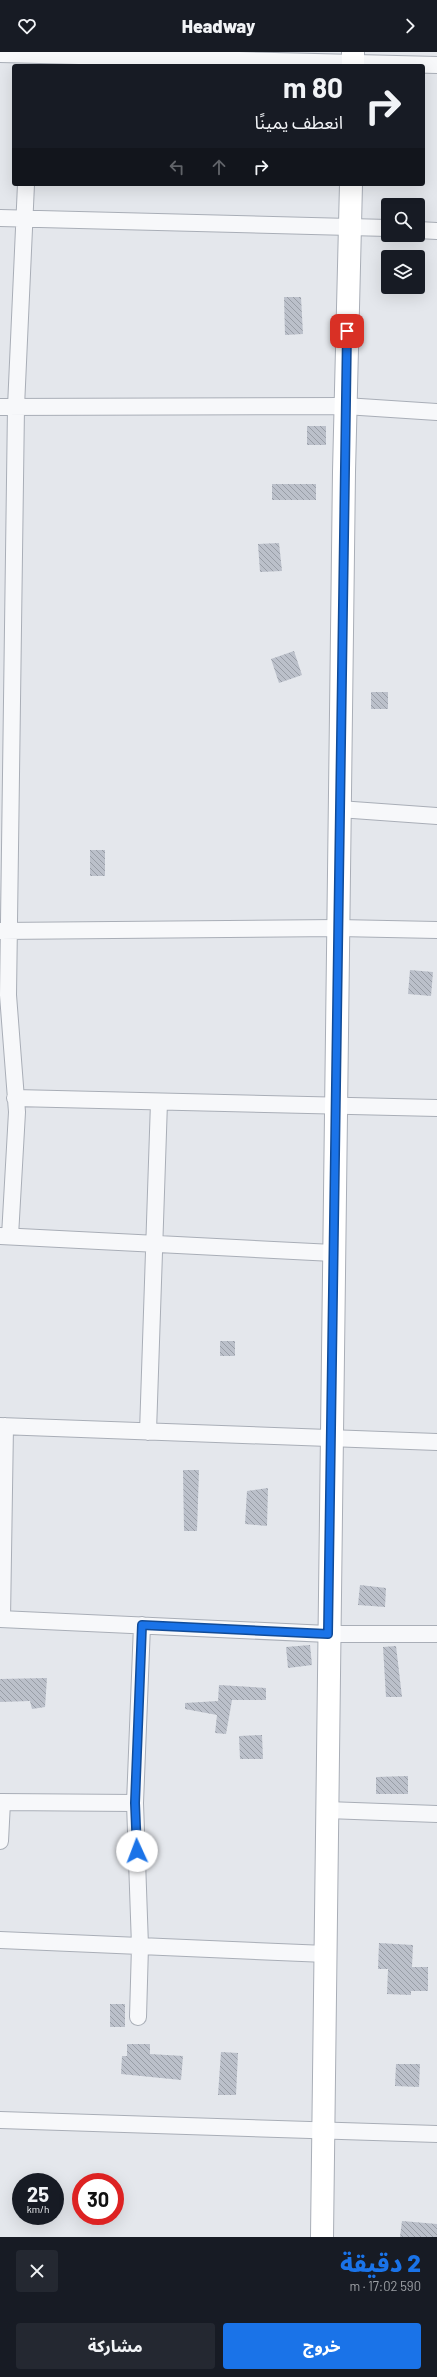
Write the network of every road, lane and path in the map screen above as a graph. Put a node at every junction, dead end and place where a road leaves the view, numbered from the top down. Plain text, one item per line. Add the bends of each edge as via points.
1 (0, 54) edge
2 (32, 58) edge
3 (353, 60) edge
4 (420, 64) edge
5 (425, 64) edge
6 (437, 65) edge
7 (26, 186) edge
8 (351, 186) edge
9 (0, 218) edge
10 (25, 219) junction
11 (350, 226) junction
12 (381, 228) edge
13 (425, 230) edge
14 (437, 231) edge
15 (345, 406) junction
16 (0, 407) edge
17 (16, 407) junction
18 (437, 412) edge
19 (339, 809) junction
20 (437, 816) edge
21 (338, 928) junction
22 (437, 930) edge
23 (4, 931) edge
24 (15, 1098) junction
25 (159, 1102) junction
26 (335, 1107) junction
27 (437, 1108) edge
28 (5, 1236) edge
29 (155, 1243) junction
30 (333, 1253) junction
31 (3, 1426) edge
32 (148, 1432) junction
33 (331, 1438) junction
34 (437, 1442) edge
35 (1, 1619) edge
36 (142, 1625) junction
37 (328, 1634) junction
38 (437, 1634) edge
39 (1, 1802) edge
40 (135, 1803) junction
41 (327, 1810) junction
42 (437, 1814) edge
43 (0, 1841) edge
44 (0, 1940) edge
45 (140, 1946) junction
46 (326, 1954) junction
47 (138, 2017) dead end
48 (0, 2120) edge
49 (325, 2130) junction
50 (437, 2134) edge
51 (322, 2237) edge

1 - 2 street
2 - 3 street
3 - 4 street
5 - 6 street
7 - 10 street
8 - 11 main road
9 - 10 street
10 - 11 street
10 - 17 street
11 - 12 street
11 - 15 main road
13 - 14 street
15 - 17 street
15 - 18 street
15 - 19 main road
16 - 17 street
17 - 23 street
19 - 20 street
19 - 21 main road
21 - 22 street
21 - 23 street
21 - 26 main road
23 - 24 street
24 - 25 street
24 - 28 street via 16,1112
25 - 26 street
25 - 29 street
26 - 27 street
26 - 30 main road
28 - 29 street
29 - 30 street
29 - 32 street
30 - 33 main road
31 - 32 street
31 - 35 street
32 - 33 street
33 - 34 street
33 - 37 main road
35 - 36 street
36 - 37 street
36 - 40 street
37 - 38 street
37 - 41 main road
39 - 40 street
39 - 43 street
40 - 45 street
41 - 42 street
41 - 46 main road
44 - 45 street
45 - 46 street
45 - 47 street
46 - 49 main road
48 - 49 street
49 - 50 street
49 - 51 main road

